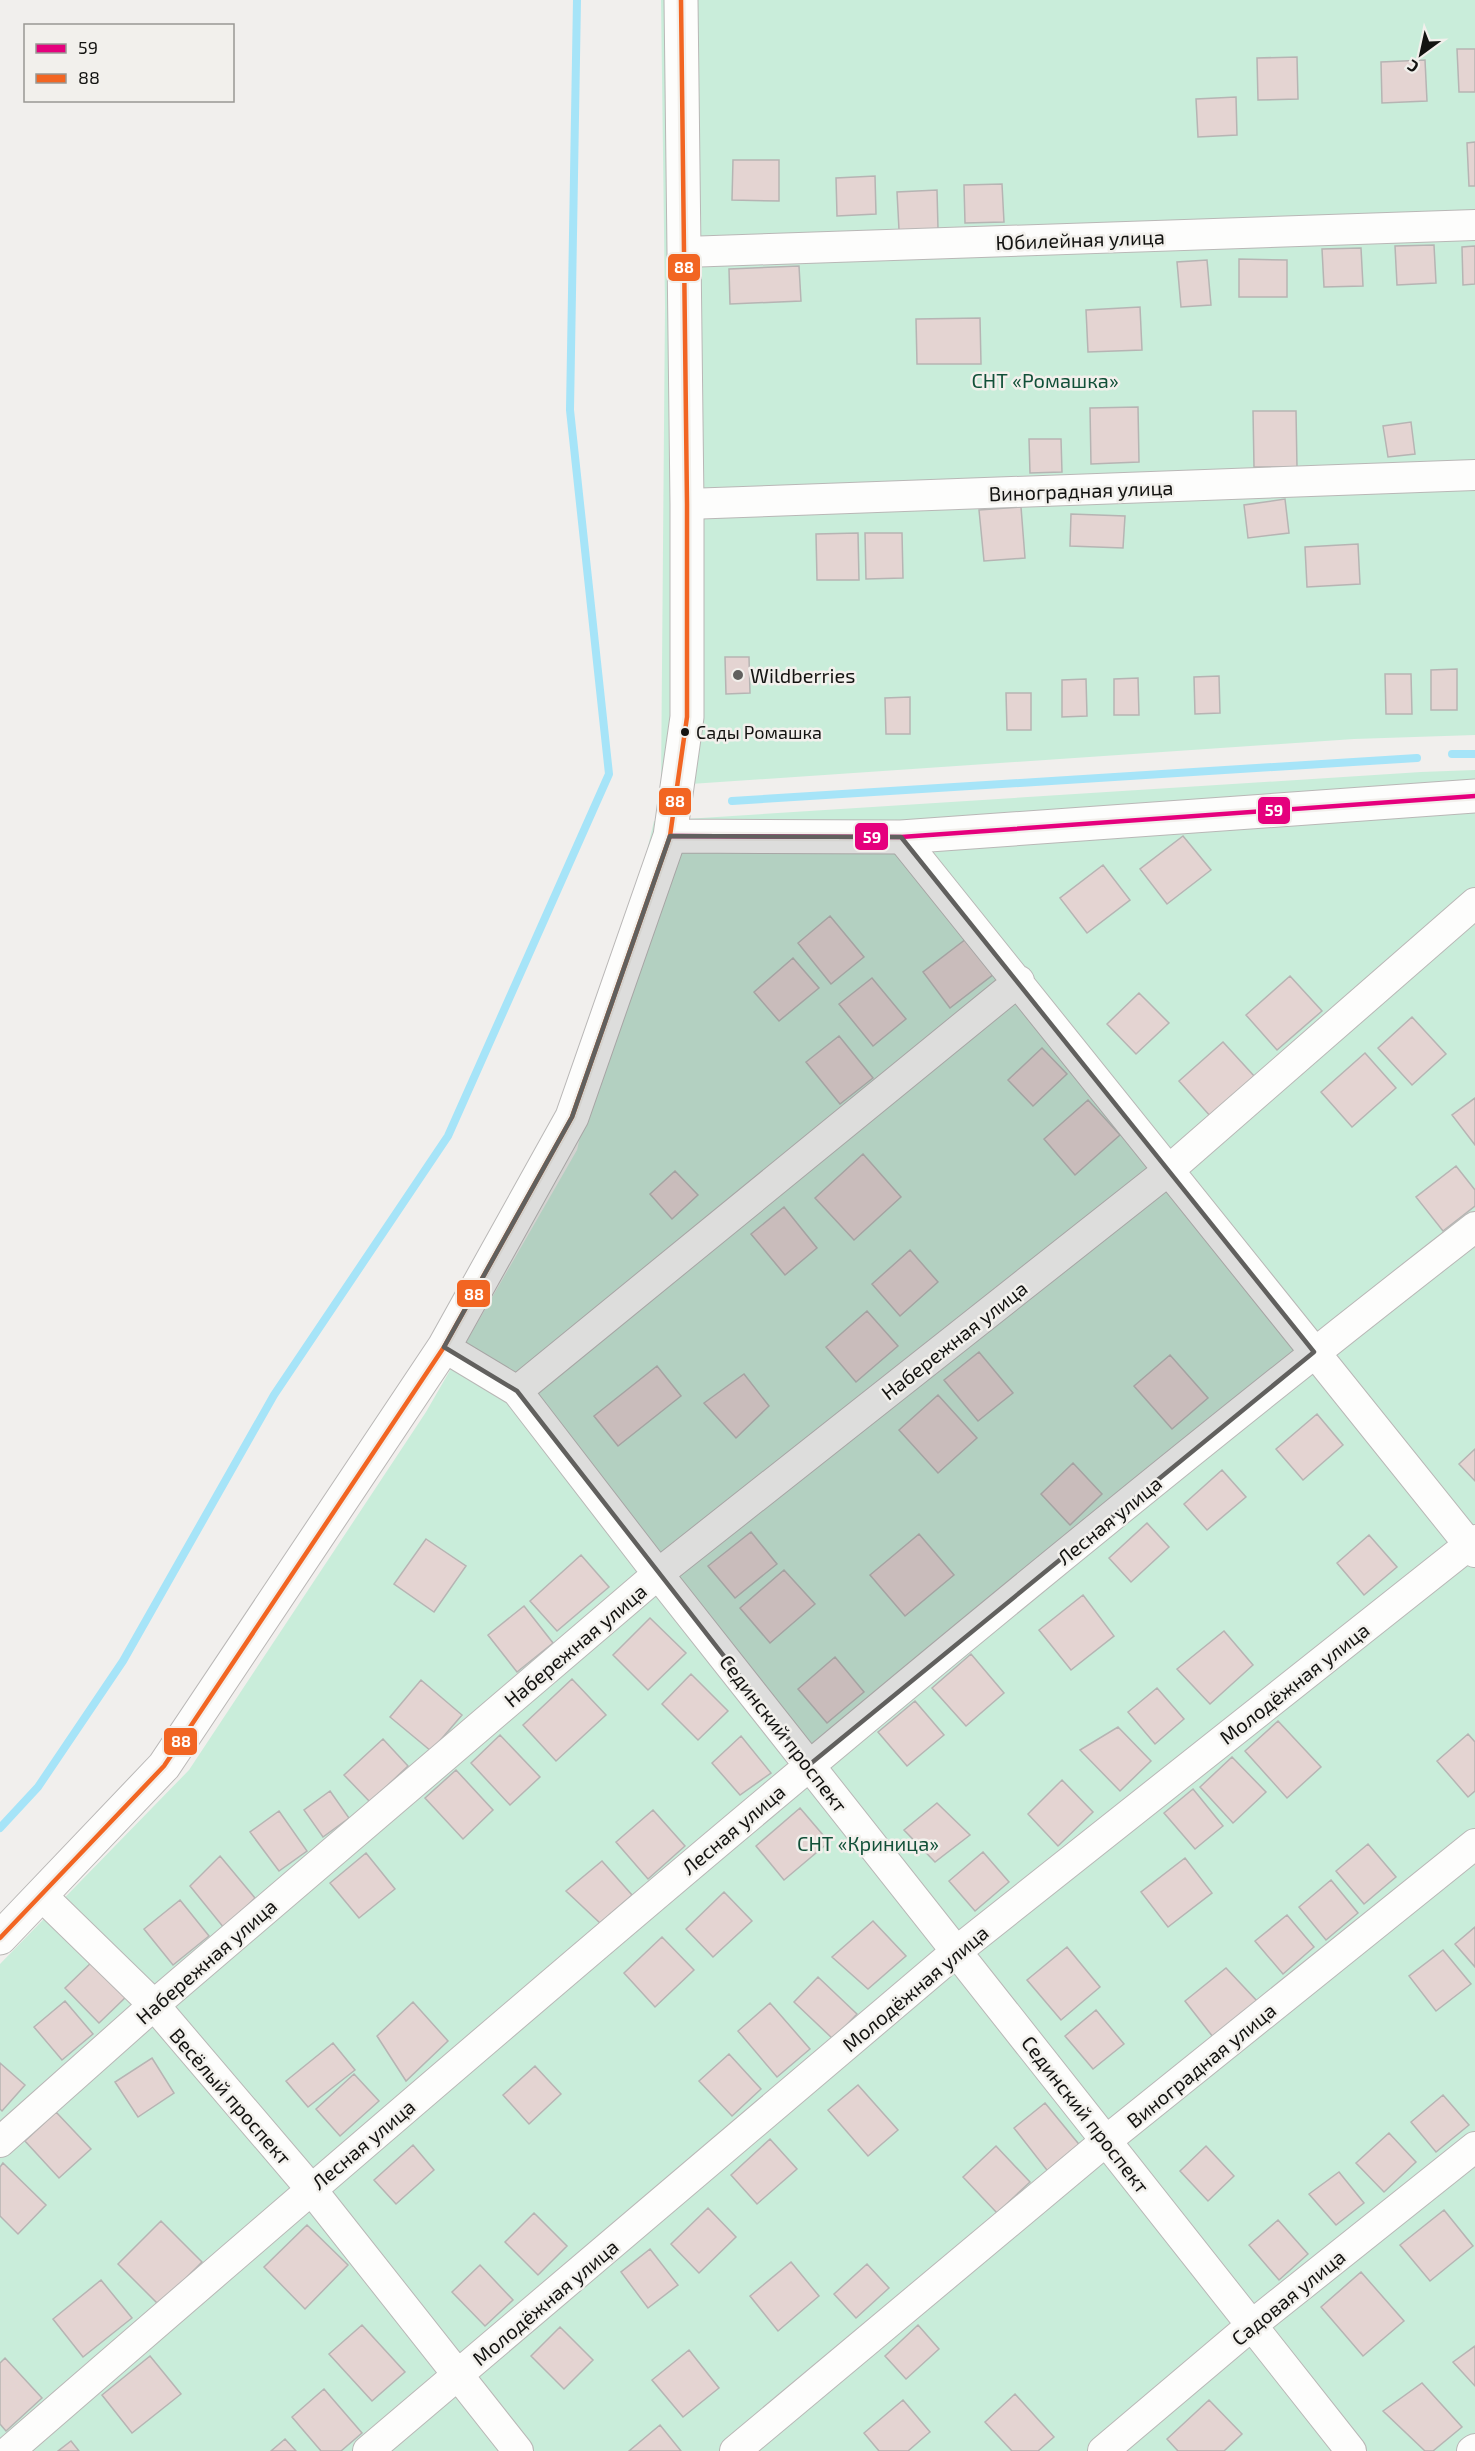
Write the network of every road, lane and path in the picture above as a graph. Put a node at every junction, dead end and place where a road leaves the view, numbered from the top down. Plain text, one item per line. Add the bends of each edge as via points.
1 (681, 0) edge
2 (1475, 225) edge
3 (685, 252) junction
4 (1475, 475) edge
5 (687, 504) junction
6 (1475, 796) edge
7 (670, 836) junction
8 (901, 837) junction
9 (1475, 903) edge
10 (1018, 981) junction
11 (1168, 1170) junction
12 (1475, 1227) edge
13 (444, 1347) junction
14 (1314, 1352) junction
15 (517, 1391) junction
16 (1473, 1545) edge
17 (658, 1574) junction
18 (809, 1765) junction
19 (1475, 1844) edge
20 (41, 1894) junction
21 (0, 1938) edge
22 (957, 1951) junction
23 (154, 2005) junction
24 (1107, 2140) junction
25 (0, 2142) edge
26 (1475, 2147) edge
27 (311, 2189) junction
28 (1252, 2325) junction
29 (458, 2376) junction
30 (9, 2451) edge
31 (368, 2451) edge
32 (518, 2451) edge
33 (735, 2451) edge
34 (1103, 2451) edge
35 (1351, 2451) edge

1 - 3 street
2 - 3 street, Юбилейная улица
3 - 5 street
4 - 5 street, Виноградная улица
5 - 7 street via 687,717
6 - 8 street
7 - 8 street
7 - 13 street via 572,1117
8 - 10 street
9 - 11 street, Набережная улица
10 - 11 street
10 - 15 street
11 - 14 street
11 - 17 street, Набережная улица
12 - 14 street, Лесная улица
13 - 15 street, Сединский проспект
13 - 20 street via 164,1766
14 - 16 street
14 - 18 street, Лесная улица
15 - 17 street, Сединский проспект
16 - 22 street, Молодёжная улица
17 - 18 street, Сединский проспект
17 - 23 street, Набережная улица
18 - 22 street, Сединский проспект
18 - 27 street, Лесная улица
19 - 24 street, Виноградная улица
20 - 21 street
20 - 23 street, Весёлый проспект
22 - 24 street, Сединский проспект
22 - 29 street, Молодёжная улица
23 - 25 street, Набережная улица
23 - 27 street, Весёлый проспект
24 - 28 street, Сединский проспект
24 - 33 street, Виноградная улица
26 - 28 street, Садовая улица
27 - 29 street, Весёлый проспект
27 - 30 street, Лесная улица
28 - 34 street, Садовая улица
28 - 35 street, Сединский проспект
29 - 31 street, Молодёжная улица
29 - 32 street, Весёлый проспект

